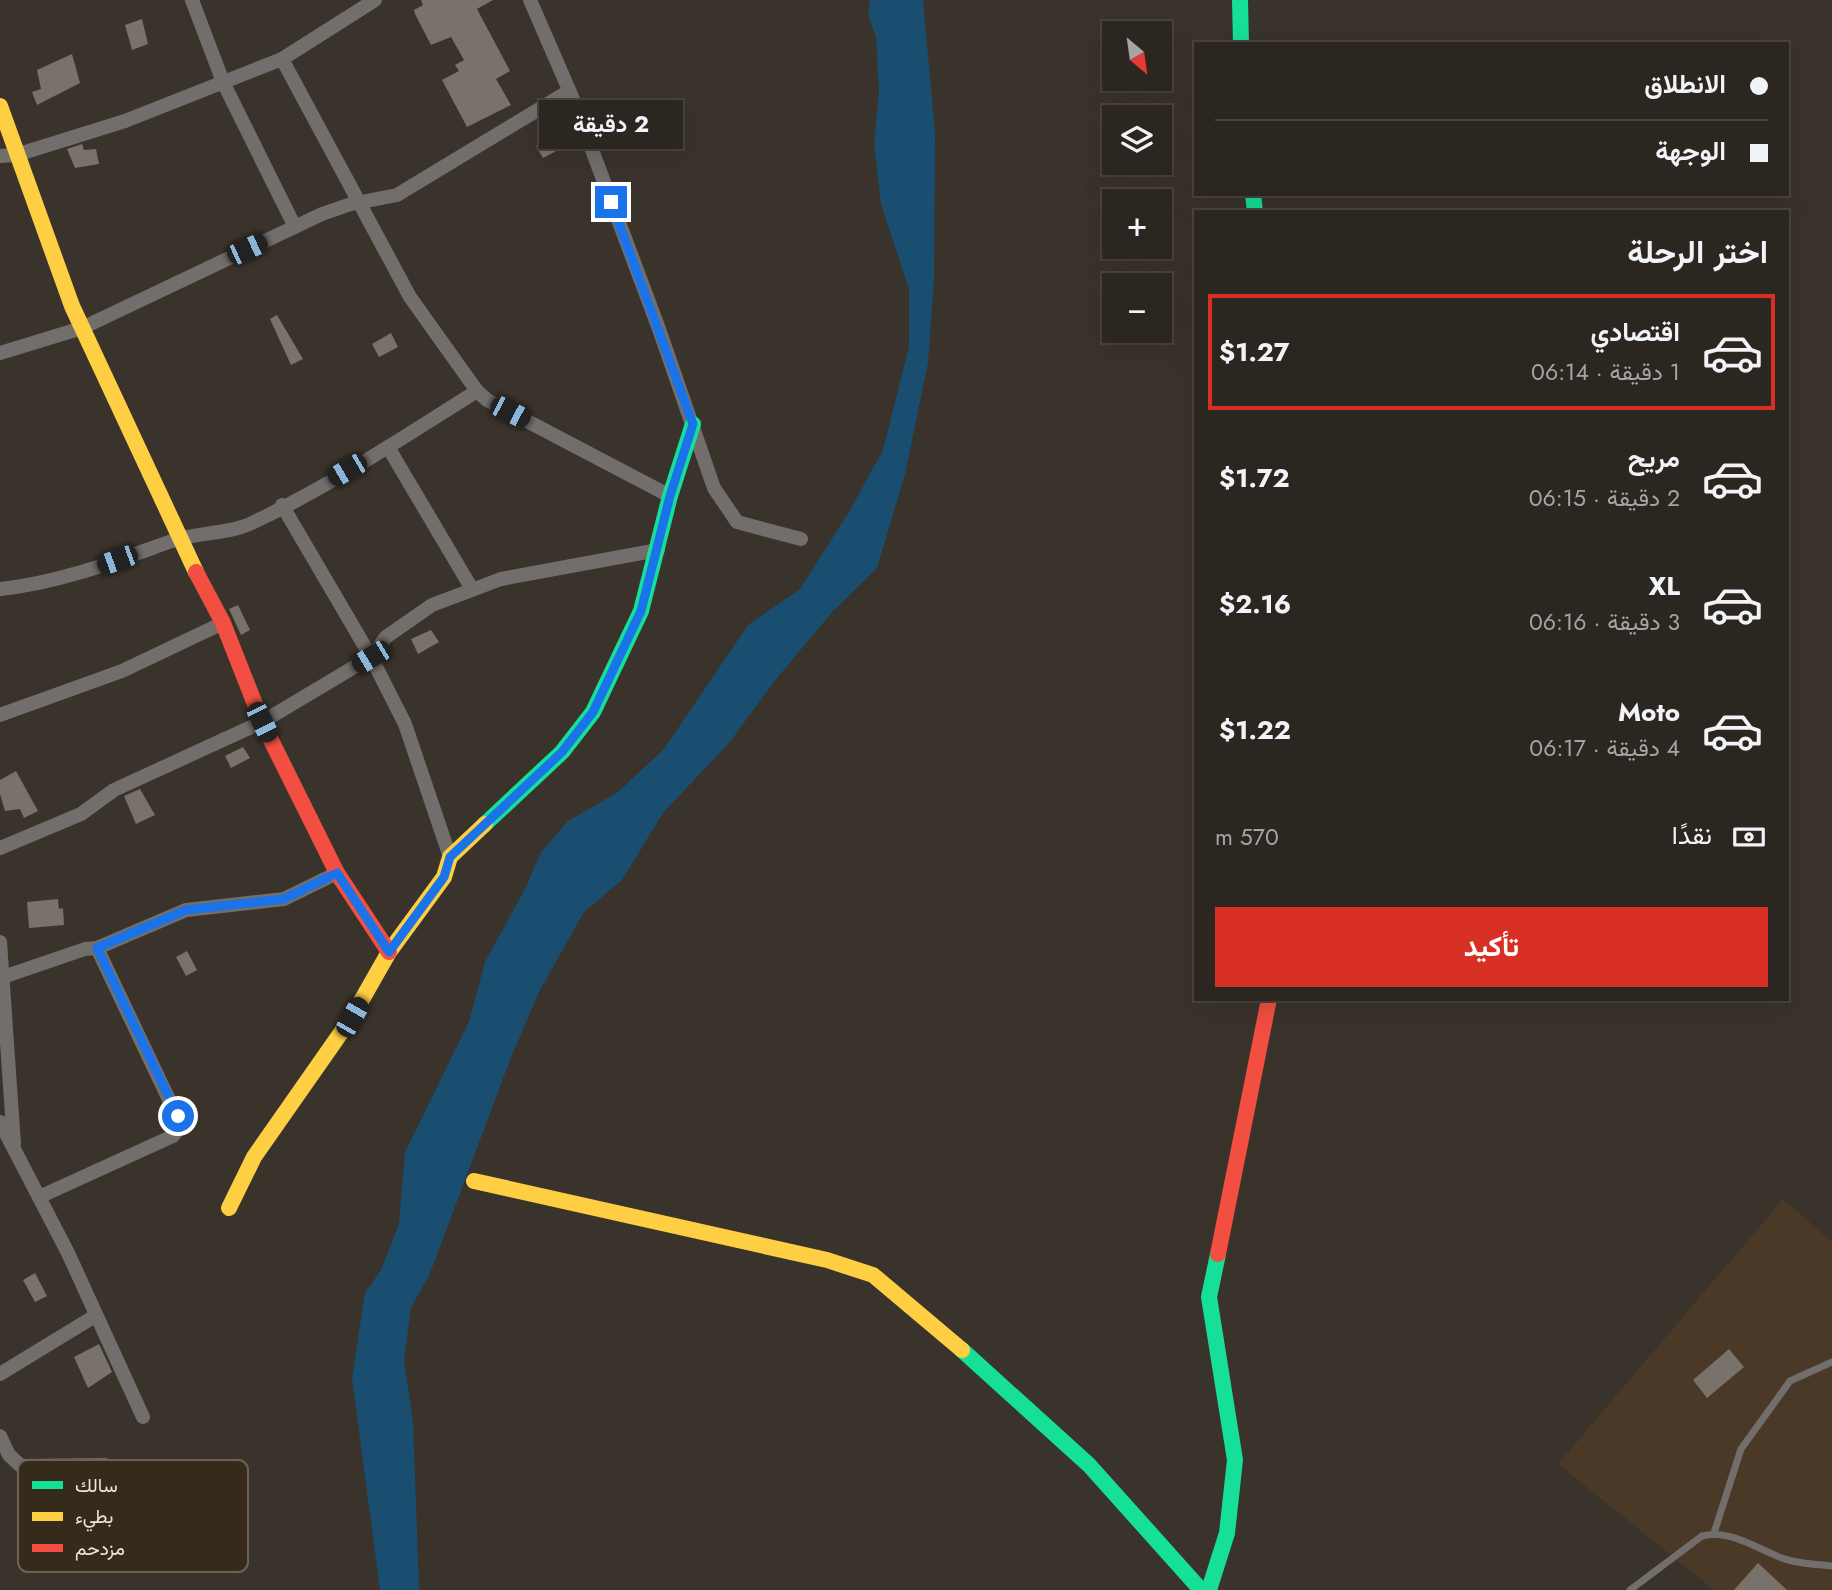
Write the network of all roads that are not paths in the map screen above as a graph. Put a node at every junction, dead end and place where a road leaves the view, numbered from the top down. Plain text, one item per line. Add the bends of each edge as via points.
1 (192, 0) edge
2 (374, 0) edge
3 (530, 0) edge
4 (1241, 0) edge
5 (1241, 42) edge
6 (282, 59) junction
7 (223, 82) junction
8 (569, 91) junction
9 (0, 106) edge
10 (8, 155) edge
11 (361, 203) junction
12 (295, 227) junction
13 (82, 328) junction
14 (0, 353) edge
15 (477, 391) junction
16 (693, 424) junction
17 (388, 447) junction
18 (670, 496) junction
19 (282, 505) junction
20 (178, 539) junction
21 (801, 539) dead end
22 (658, 550) junction
23 (0, 589) edge
24 (472, 589) junction
25 (223, 623) junction
26 (371, 657) junction
27 (0, 715) edge
28 (262, 722) junction
29 (0, 848) edge
30 (450, 857) junction
31 (337, 873) junction
32 (0, 942) edge
33 (97, 948) junction
34 (389, 952) junction
35 (3, 977) junction
36 (1269, 1001) edge
37 (0, 1122) edge
38 (15, 1149) junction
39 (474, 1181) dead end
40 (39, 1197) junction
41 (229, 1208) dead end
42 (95, 1315) junction
43 (1832, 1362) edge
44 (0, 1374) edge
45 (143, 1418) dead end
46 (0, 1436) edge
47 (18, 1463) edge
48 (1714, 1533) junction
49 (1832, 1566) edge
50 (1201, 1590) edge
51 (1209, 1590) edge
52 (1630, 1590) edge

1 - 7 street
2 - 6 street
3 - 8 street
4 - 5 street
6 - 7 street
6 - 11 street
7 - 10 street via 125,121
7 - 12 street
8 - 11 street via 397,195
8 - 16 street
9 - 10 street
10 - 13 street
11 - 12 street
11 - 15 street via 410,297
12 - 13 street
13 - 14 street
13 - 20 street
15 - 17 street
15 - 18 street
16 - 18 street
16 - 21 street via 713,488 737,522
17 - 19 street
17 - 24 street
18 - 22 street
19 - 20 street via 237,528
19 - 26 street
20 - 23 street via 78,574
20 - 25 street
22 - 24 street via 501,579
22 - 30 street via 641,611 593,712 562,752
24 - 26 street via 409,620 386,637
25 - 27 street via 113,675
25 - 28 street
26 - 28 street
26 - 30 street via 411,735
28 - 29 street via 114,790 81,814
28 - 31 street
30 - 34 street via 444,877
31 - 33 street via 284,899 186,910
31 - 34 street
32 - 35 street
33 - 35 street
33 - 40 street via 181,1125 173,1136
34 - 41 street via 352,1017 254,1157
35 - 38 street
36 - 51 street via 1209,1297 1235,1460 1227,1533
37 - 38 street
38 - 40 street
39 - 50 street via 827,1260 873,1275 989,1372 1089,1465
40 - 42 street
42 - 44 street
42 - 45 street
43 - 48 lane via 1790,1381 1741,1449
46 - 47 street
48 - 49 lane via 1730,1535 1784,1559
48 - 52 lane via 1702,1536

